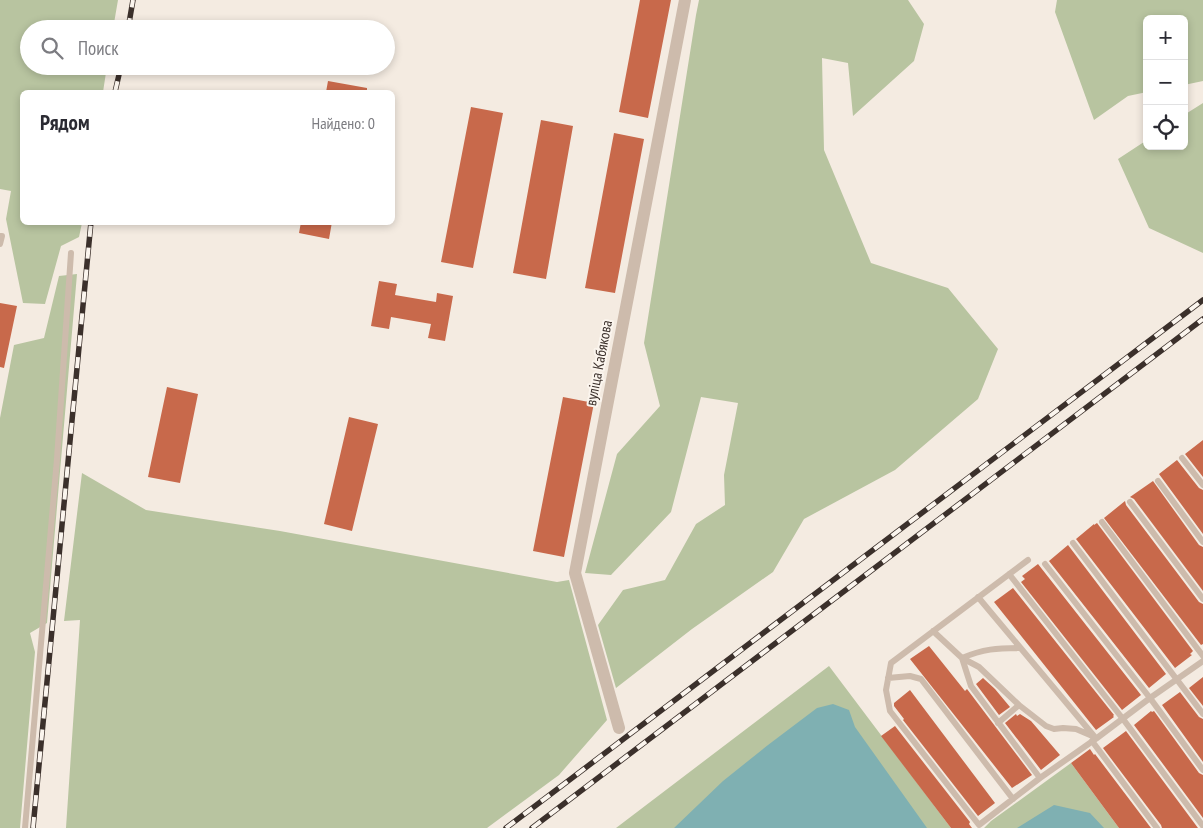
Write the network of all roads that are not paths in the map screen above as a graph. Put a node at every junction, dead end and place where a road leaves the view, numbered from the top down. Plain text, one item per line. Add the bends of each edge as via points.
1 (684, 0) edge
2 (0, 236) edge
3 (0, 244) edge
4 (71, 253) dead end
5 (1182, 458) dead end
6 (1158, 481) dead end
7 (1203, 485) edge
8 (1130, 502) dead end
9 (1102, 522) dead end
10 (1203, 542) edge
11 (1073, 543) dead end
12 (1028, 560) dead end
13 (1045, 564) dead end
14 (1009, 574) junction
15 (978, 597) junction
16 (1203, 599) edge
17 (933, 631) junction
18 (1020, 648) junction
19 (1203, 656) edge
20 (962, 658) junction
21 (1203, 661) edge
22 (888, 678) junction
23 (1177, 679) junction
24 (1150, 698) junction
25 (1019, 705) junction
26 (1203, 714) edge
27 (1122, 719) junction
28 (998, 723) junction
29 (619, 728) dead end
30 (1095, 740) junction
31 (1203, 770) edge
32 (1040, 778) junction
33 (1013, 799) junction
34 (1203, 826) edge
35 (25, 828) edge
36 (1157, 828) edge

1 - 29 street, вуліца Кабякова via 574,573
2 - 3 lane
4 - 35 lane
5 - 7 lane
6 - 10 lane
8 - 16 lane
9 - 19 lane
11 - 23 lane
12 - 14 lane
13 - 24 lane
14 - 15 lane
14 - 27 lane
15 - 17 lane
15 - 18 lane
17 - 20 lane
17 - 22 lane via 891,663
18 - 20 lane via 977,651
18 - 30 lane
20 - 25 lane via 979,667
20 - 28 lane via 971,686
21 - 23 lane
22 - 33 lane via 910,676 921,679
22 - 33 lane via 886,690 890,711 979,825
23 - 24 lane
23 - 26 lane
24 - 27 lane
24 - 31 lane
25 - 28 lane
25 - 30 lane via 1046,726 1076,729
27 - 30 lane
27 - 34 lane
28 - 32 lane
30 - 32 lane
30 - 36 lane
32 - 33 lane

